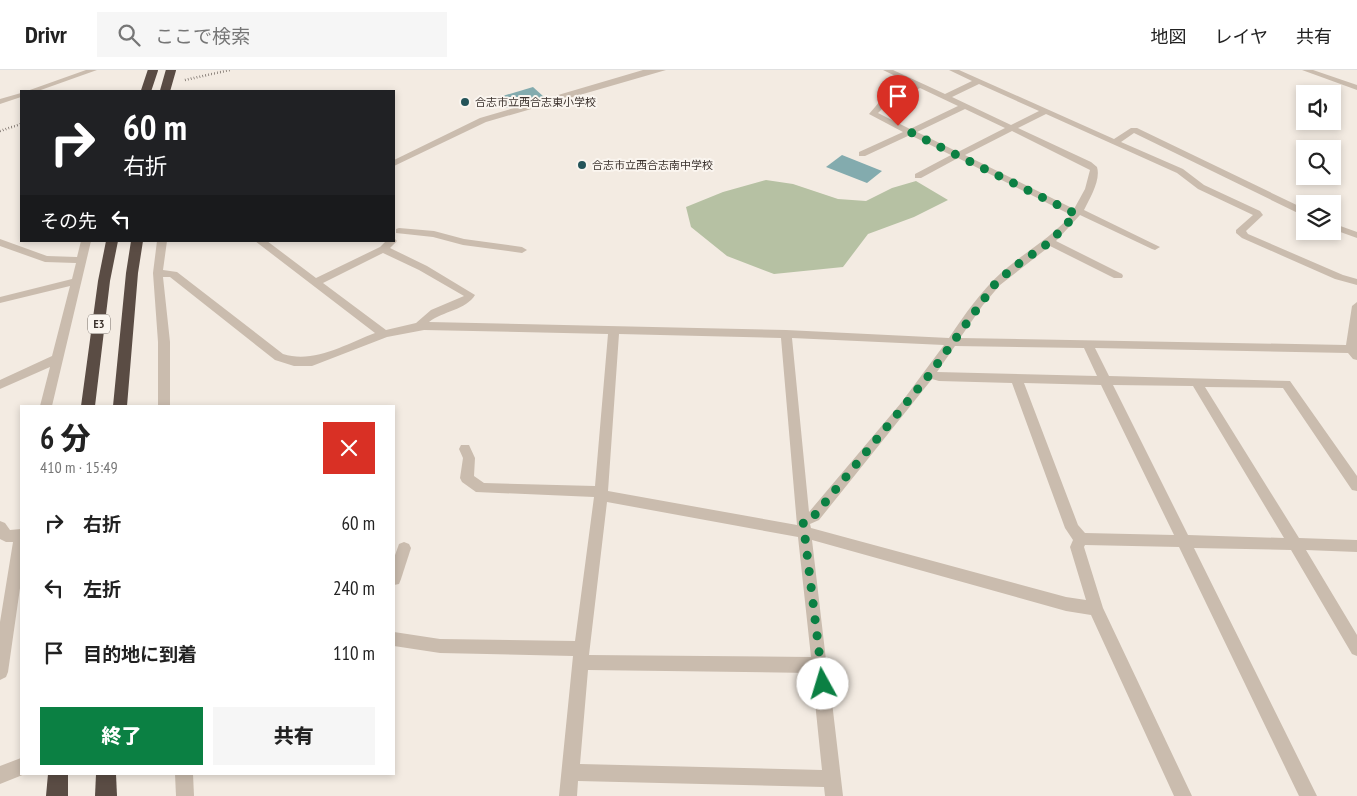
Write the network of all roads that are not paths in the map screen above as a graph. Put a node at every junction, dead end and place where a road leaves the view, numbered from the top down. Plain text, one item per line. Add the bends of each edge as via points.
1 (93, 70) edge
2 (153, 70) edge
3 (171, 70) edge
4 (662, 70) edge
5 (887, 70) edge
6 (954, 70) edge
7 (1306, 70) edge
8 (645, 71) edge
9 (979, 81) junction
10 (919, 86) junction
11 (49, 88) edge
12 (1357, 88) edge
13 (146, 90) edge
14 (165, 90) edge
15 (20, 95) edge
16 (944, 98) junction
17 (0, 102) edge
18 (963, 107) junction
19 (1046, 111) junction
20 (1010, 129) junction
21 (910, 132) junction
22 (1116, 141) junction
23 (862, 154) dead end
24 (958, 155) junction
25 (395, 162) edge
26 (918, 176) dead end
27 (1296, 209) edge
28 (1077, 213) junction
29 (1341, 229) edge
30 (1357, 234) edge
31 (395, 235) edge
32 (0, 242) edge
33 (86, 242) edge
34 (112, 242) edge
35 (137, 242) edge
36 (162, 242) edge
37 (261, 242) edge
38 (388, 242) edge
39 (1050, 242) junction
40 (1155, 247) dead end
41 (383, 249) junction
42 (522, 250) dead end
43 (82, 260) junction
44 (158, 273) junction
45 (1118, 276) dead end
46 (77, 281) junction
47 (1357, 282) edge
48 (315, 283) junction
49 (0, 300) edge
50 (1357, 306) edge
51 (420, 326) junction
52 (614, 330) junction
53 (384, 334) junction
54 (786, 334) junction
55 (953, 342) junction
56 (1087, 343) junction
57 (1354, 353) edge
58 (57, 359) junction
59 (930, 374) junction
60 (1017, 380) junction
61 (1106, 380) junction
62 (1197, 383) junction
63 (0, 385) edge
64 (46, 405) edge
65 (88, 405) edge
66 (120, 405) edge
67 (164, 405) edge
68 (464, 449) dead end
69 (1357, 486) edge
70 (601, 494) junction
71 (804, 526) junction
72 (0, 527) edge
73 (20, 536) edge
74 (1081, 539) junction
75 (20, 542) edge
76 (1184, 542) junction
77 (1295, 544) junction
78 (1357, 546) edge
79 (404, 548) dead end
80 (395, 575) edge
81 (1096, 609) junction
82 (395, 639) edge
83 (1357, 649) edge
84 (582, 655) junction
85 (821, 665) junction
86 (0, 672) edge
87 (20, 767) edge
88 (570, 772) junction
89 (2, 774) edge
90 (58, 775) edge
91 (106, 775) edge
92 (184, 775) edge
93 (833, 787) edge
94 (57, 796) edge
95 (106, 796) edge
96 (185, 796) edge
97 (568, 796) edge
98 (1183, 796) edge
99 (1308, 796) edge

1 - 11 street
2 - 13 highway, bridge
3 - 14 highway, bridge
4 - 8 street
5 - 10 street
6 - 9 street
7 - 12 street
8 - 25 street via 483,120
9 - 16 street
9 - 19 street
10 - 16 street
10 - 21 street via 884,102 873,114
15 - 17 street
16 - 18 street
18 - 20 street
18 - 21 street
19 - 20 street
19 - 22 street
20 - 24 street
20 - 28 street via 1094,169 1093,182
21 - 23 street
21 - 24 street
22 - 27 street via 1134,130
22 - 47 street via 1257,213 1241,230 1245,236
24 - 26 street
24 - 28 street
28 - 39 street
28 - 40 street
29 - 30 street
31 - 42 street via 434,234 463,242
32 - 43 street via 45,260
33 - 43 street
34 - 65 highway, E3
35 - 66 highway, E3
36 - 44 street
37 - 48 street
38 - 41 street
39 - 45 street
39 - 55 street via 995,284
41 - 48 street
41 - 51 street via 470,295 467,300 433,314
43 - 46 street
44 - 53 street via 173,274 279,357 294,362 312,362
44 - 67 street via 164,342
46 - 49 street
46 - 58 street
48 - 53 street
50 - 57 street
51 - 52 street
51 - 53 street
52 - 54 street
52 - 70 street
54 - 55 street
54 - 71 street
55 - 56 street
55 - 59 street
56 - 57 street
56 - 61 street
58 - 63 street
58 - 64 street
59 - 60 street
59 - 71 street
60 - 61 street
60 - 74 street via 1072,528
61 - 62 street
61 - 76 street
62 - 69 street via 1286,384
62 - 77 street
68 - 70 street via 469,458 467,478 481,488
70 - 71 street
70 - 84 street
71 - 81 street via 879,551 1066,604
71 - 85 street
72 - 73 street via 6,536
74 - 76 street
74 - 81 street via 1078,547
75 - 86 street
76 - 77 street
76 - 99 street
77 - 78 street
77 - 83 street
79 - 80 street
81 - 98 street
82 - 84 street via 440,646
84 - 85 street
84 - 88 street
85 - 93 street
87 - 89 street
88 - 93 street
88 - 97 street
90 - 94 highway
91 - 95 highway
92 - 96 street

